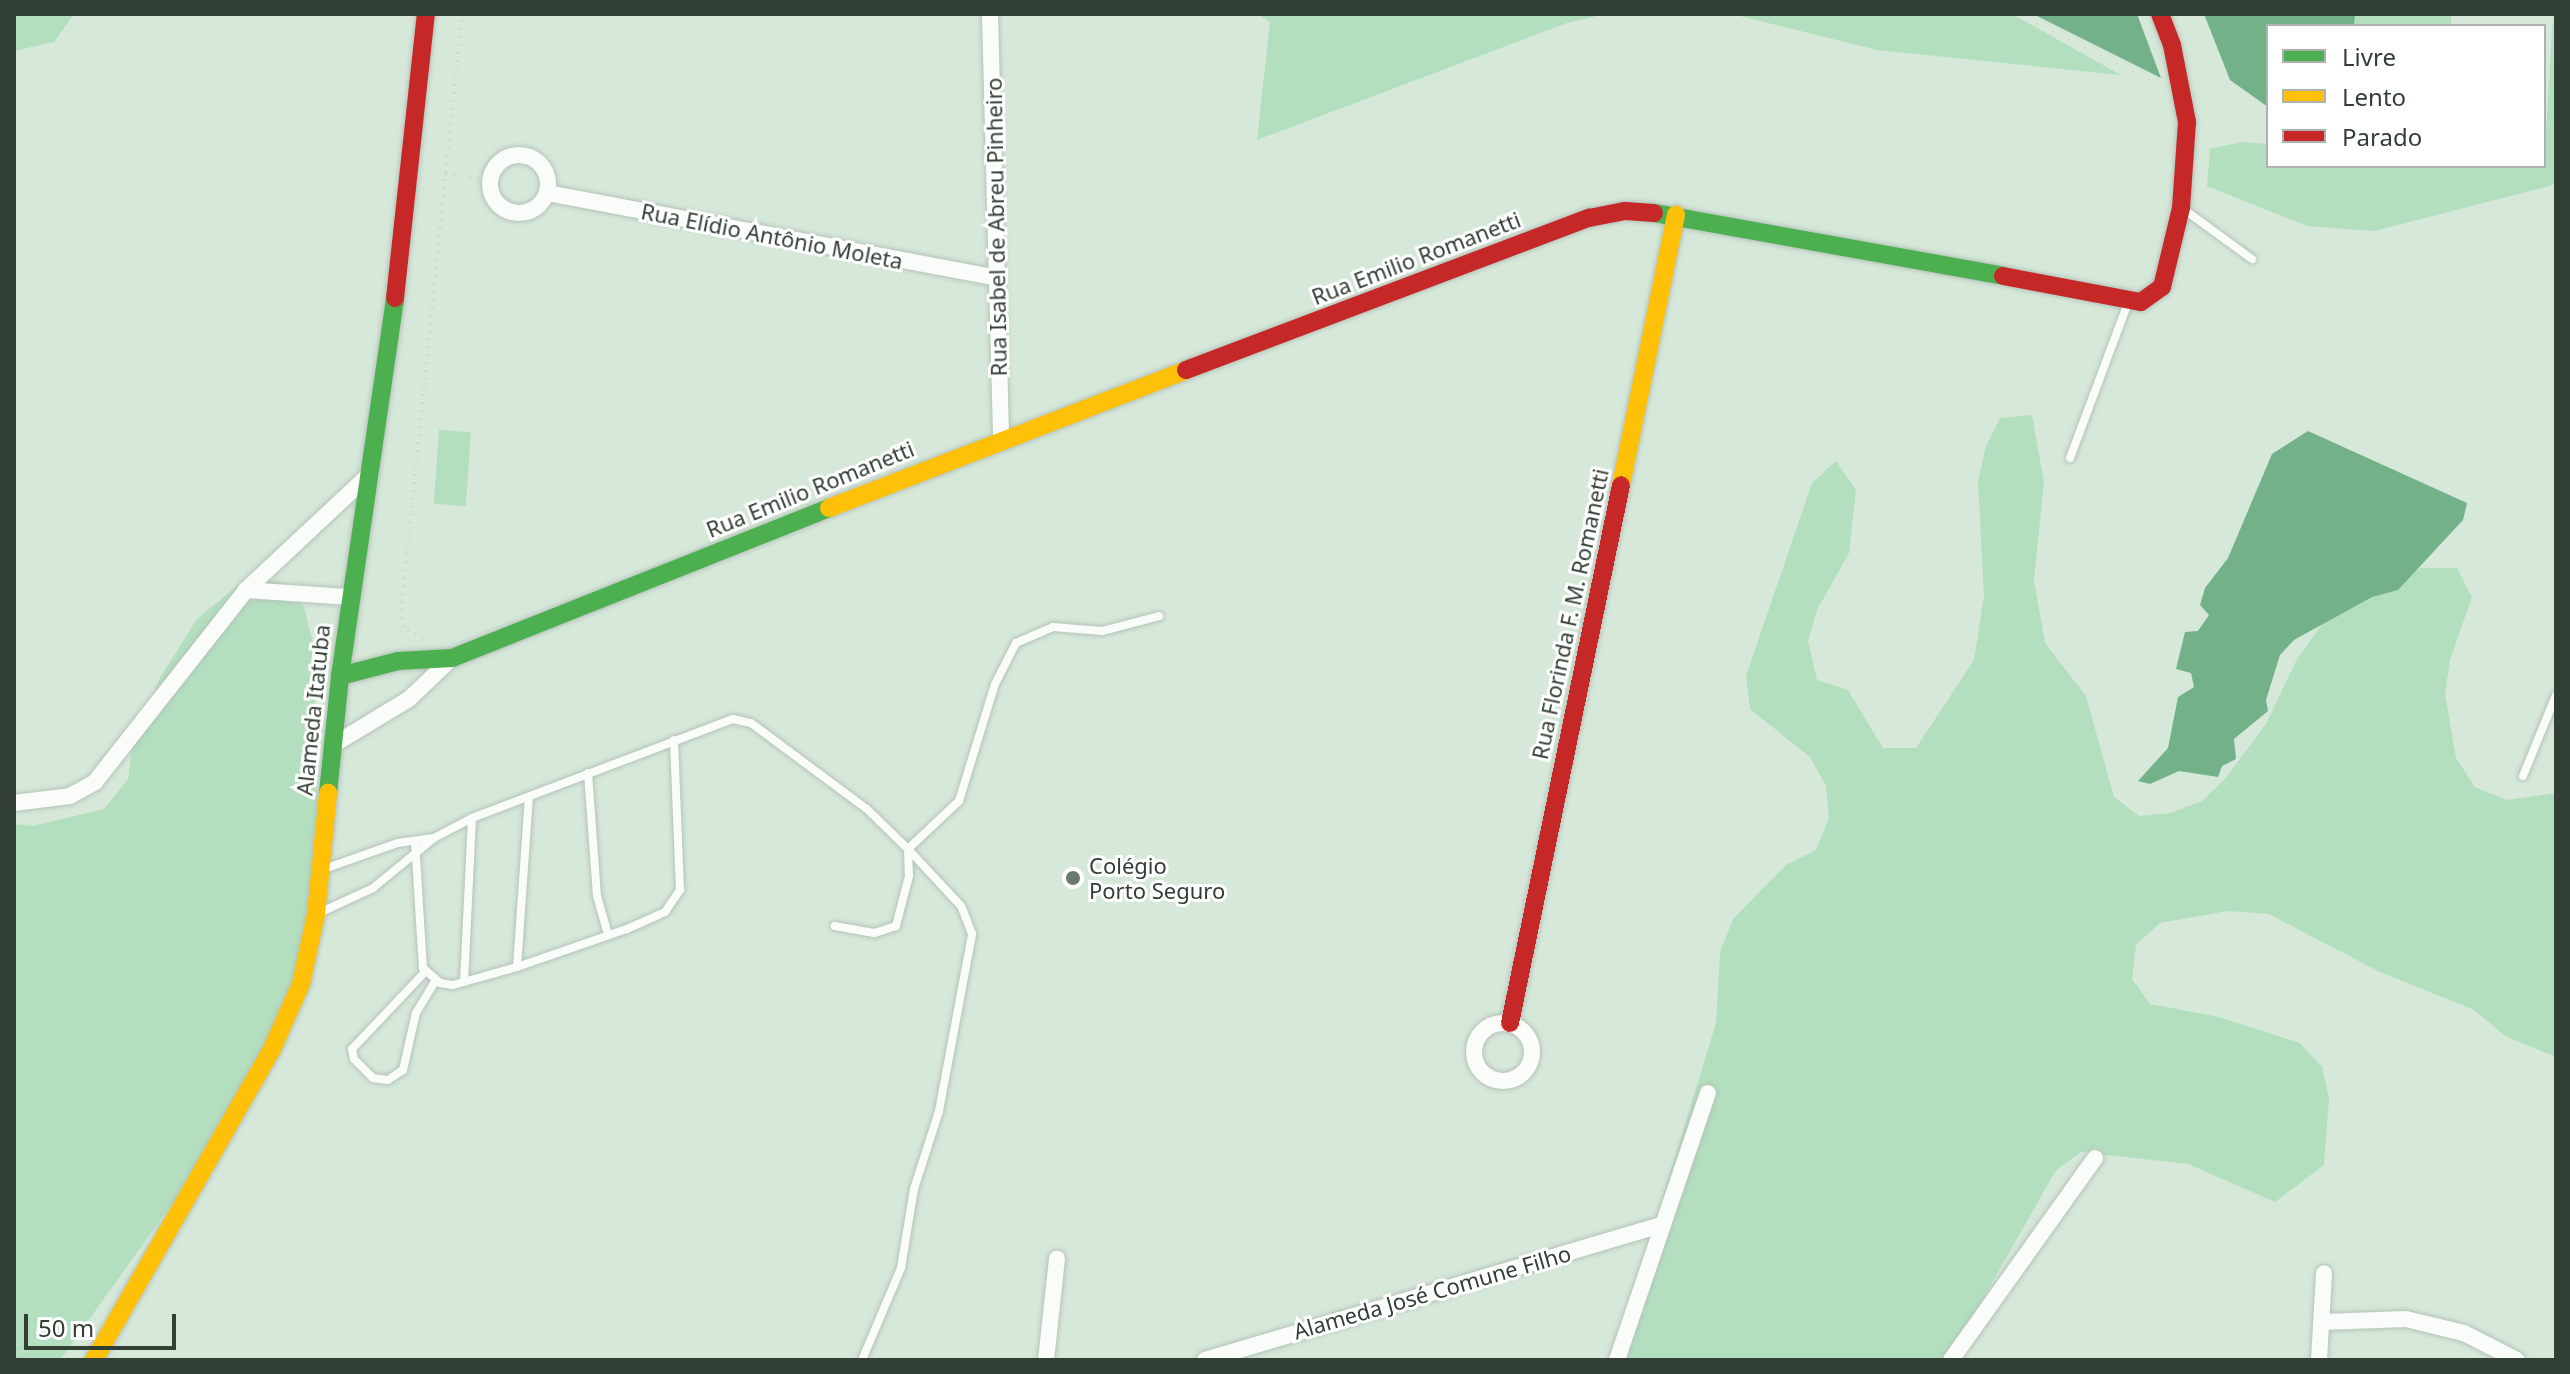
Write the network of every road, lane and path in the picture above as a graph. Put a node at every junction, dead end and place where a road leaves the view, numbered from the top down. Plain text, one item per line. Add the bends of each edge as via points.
1 (426, 14) edge
2 (462, 14) edge
3 (990, 14) edge
4 (2160, 14) edge
5 (445, 174) junction
6 (490, 180) junction
7 (548, 193) junction
8 (2181, 208) junction
9 (1676, 215) junction
10 (2252, 259) dead end
11 (996, 278) junction
12 (2128, 303) junction
13 (1001, 439) junction
14 (2070, 458) dead end
15 (371, 473) junction
16 (246, 590) junction
17 (350, 597) junction
18 (1159, 616) dead end
19 (425, 640) dead end
20 (452, 658) junction
21 (340, 676) junction
22 (2556, 695) edge
23 (674, 740) junction
24 (333, 745) junction
25 (588, 773) junction
26 (2523, 776) dead end
27 (529, 796) junction
28 (14, 803) edge
29 (472, 818) junction
30 (434, 838) junction
31 (415, 841) junction
32 (908, 849) junction
33 (417, 856) junction
34 (321, 870) junction
35 (316, 914) junction
36 (835, 926) dead end
37 (608, 934) junction
38 (517, 967) junction
39 (425, 972) junction
40 (435, 981) junction
41 (464, 982) junction
42 (1510, 1023) dead end
43 (1708, 1093) dead end
44 (2095, 1158) dead end
45 (1660, 1225) junction
46 (1057, 1259) dead end
47 (2324, 1273) dead end
48 (2323, 1322) junction
49 (14, 1337) edge
50 (28, 1360) edge
51 (94, 1360) edge
52 (862, 1360) edge
53 (1046, 1360) edge
54 (1205, 1360) edge
55 (1617, 1360) edge
56 (1951, 1360) edge
57 (2319, 1360) edge
58 (2517, 1360) edge

1 - 15 street, Alameda Itatuba
2 - 5 path
3 - 11 street, Rua Isabel de Abreu Pinheiro
4 - 8 street via 2172,45 2187,122
5 - 6 path
5 - 19 path via 401,611 404,627
6 - 7 street via 500,206 517,214 536,209
6 - 7 street via 507,157 527,156 543,166
7 - 11 street, Rua Elídio Antônio Moleta
8 - 10 lane
8 - 12 street via 2169,275 2153,295
9 - 12 street, Rua Emilio Romanetti
9 - 13 street, Rua Emilio Romanetti via 1625,211 1589,218
9 - 42 street, Rua Florinda F. M. Romanetti
11 - 13 street, Rua Isabel de Abreu Pinheiro
12 - 14 lane
13 - 20 street, Rua Emilio Romanetti
15 - 16 street
15 - 17 street, Alameda Itatuba
16 - 17 street
16 - 28 street via 95,782 70,796
17 - 21 street, Alameda Itatuba
18 - 32 lane via 1102,631 1053,627 1016,643 995,684 959,801
20 - 21 street, Rua Emilio Romanetti via 398,661
20 - 24 street, Rua Emilio Romanetti via 409,699
21 - 24 street, Alameda Itatuba
22 - 26 lane
23 - 25 lane
23 - 32 lane via 726,720 751,723 867,809
23 - 37 lane via 680,890 665,912
24 - 34 street, Alameda Itatuba
25 - 27 lane
25 - 37 lane via 597,896
27 - 29 lane
27 - 38 lane
29 - 30 lane
29 - 41 lane
30 - 31 lane
30 - 33 lane
31 - 33 lane
31 - 34 lane
32 - 36 lane via 909,876 896,926 883,933
32 - 52 lane via 961,906 972,934 942,1096 914,1189 901,1268
33 - 35 lane via 373,888
33 - 39 lane
34 - 35 street, Alameda Itatuba
35 - 51 street, Alameda Itatuba via 301,984 272,1049
37 - 38 lane
38 - 41 lane
39 - 40 lane
39 - 40 lane via 352,1049 354,1059 373,1078 388,1080 403,1070 416,1013
40 - 41 lane
43 - 45 street
44 - 56 street
45 - 54 street, Alameda José Comune Filho
45 - 55 street
46 - 53 street
47 - 48 street
48 - 57 street
48 - 58 street via 2406,1319 2464,1333
49 - 50 path

